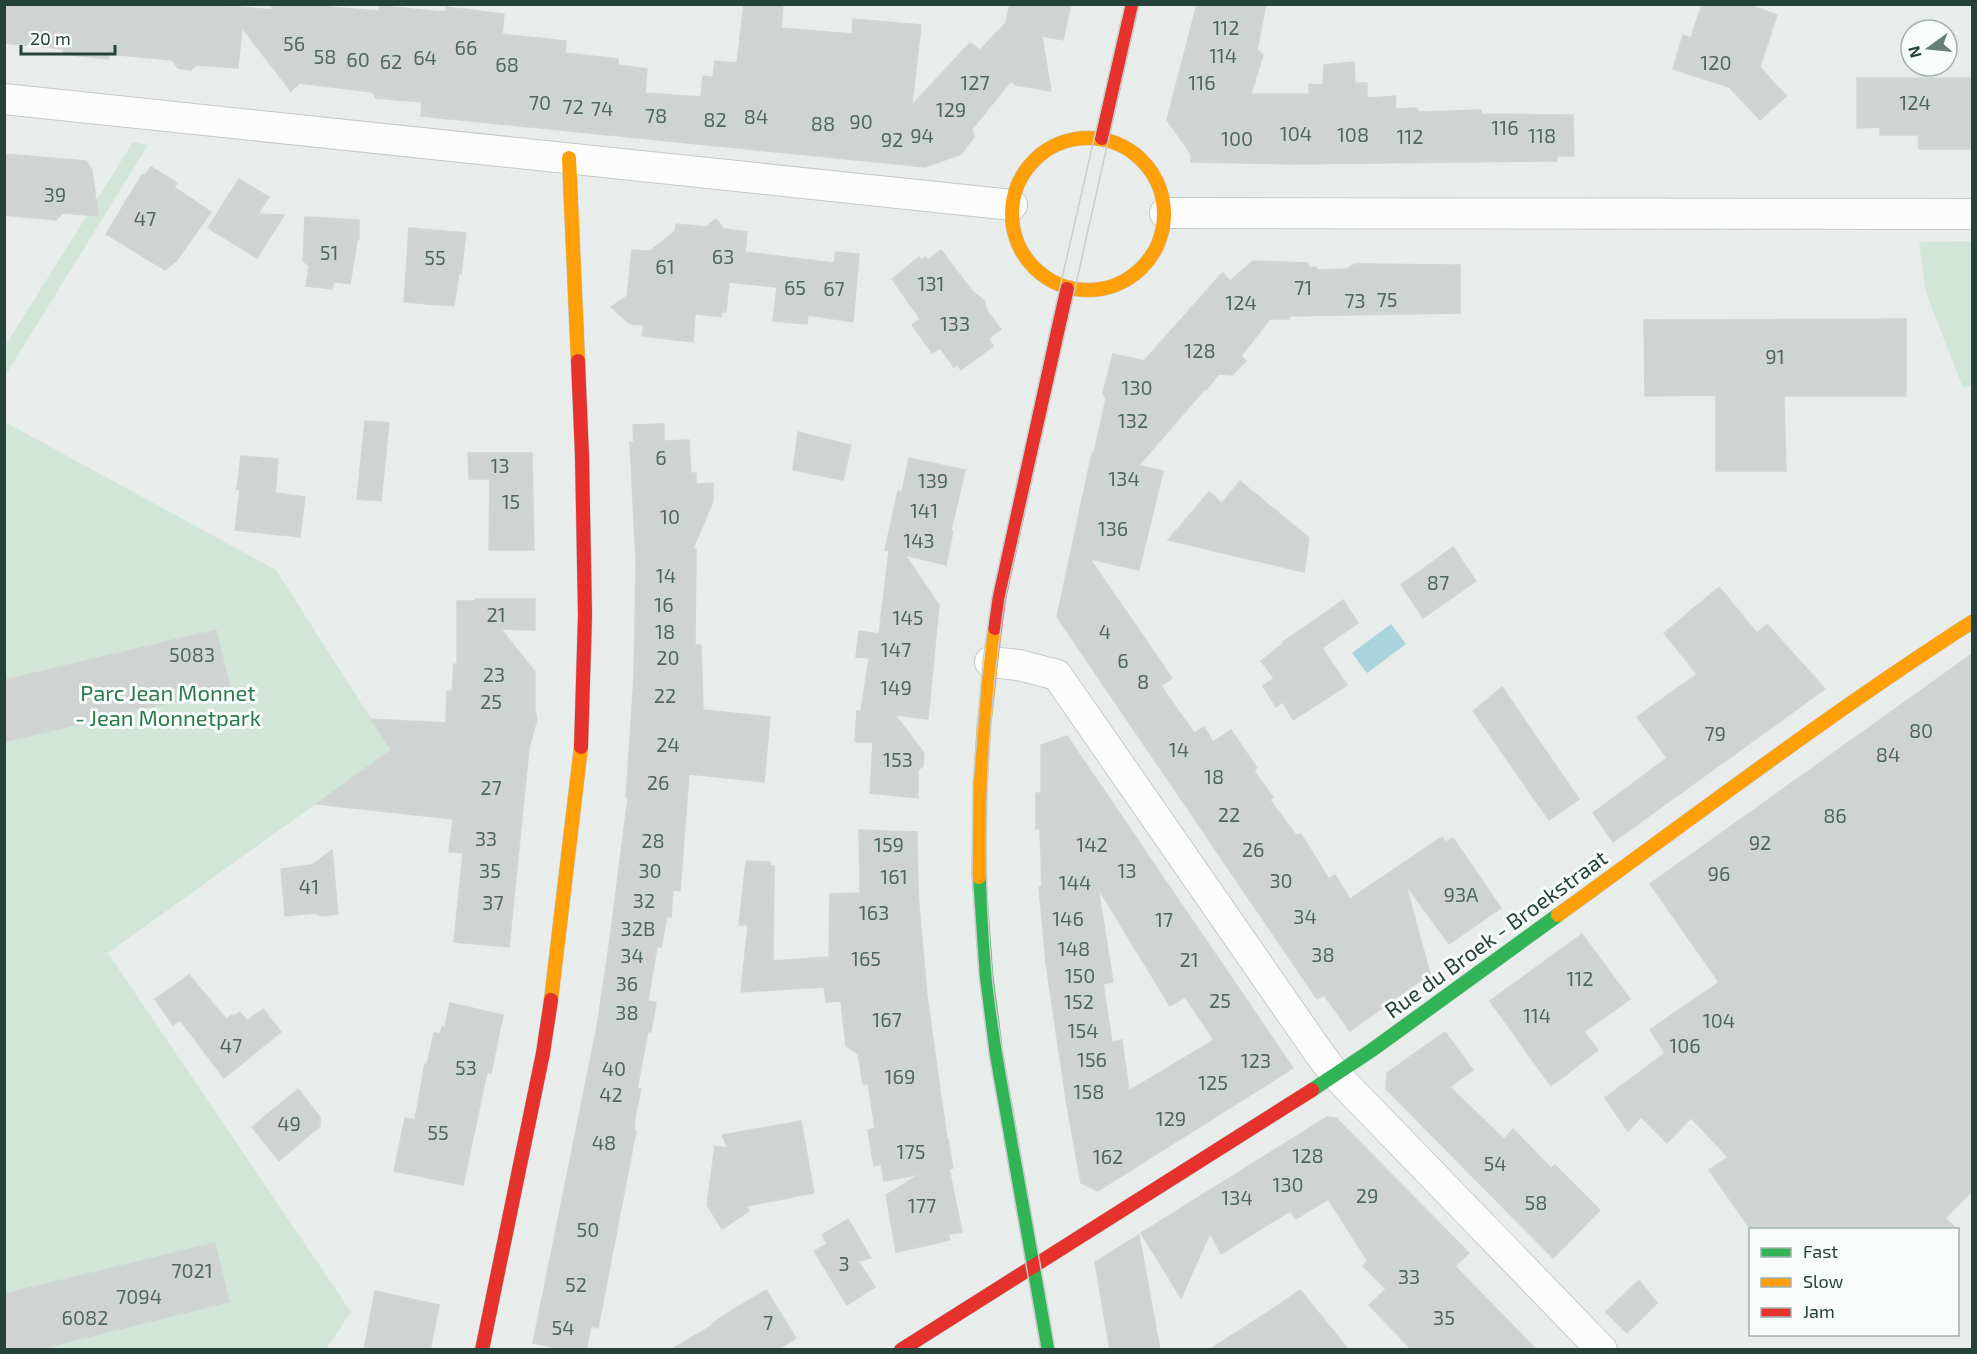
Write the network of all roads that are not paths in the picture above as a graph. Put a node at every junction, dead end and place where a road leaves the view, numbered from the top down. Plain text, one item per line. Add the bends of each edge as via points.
1 (1132, 4) edge
2 (4, 99) edge
3 (1101, 138) junction
4 (569, 158) junction
5 (1012, 205) junction
6 (1165, 213) junction
7 (1972, 214) edge
8 (1067, 289) junction
9 (1972, 622) edge
10 (990, 662) junction
11 (1335, 1074) junction
12 (1033, 1266) junction
13 (482, 1350) edge
14 (901, 1350) edge
15 (1048, 1350) edge
16 (1602, 1350) edge

1 - 3 street
2 - 4 street
3 - 5 street via 1073,139 1045,150 1023,173
3 - 6 street via 1132,151 1153,173
4 - 5 street
4 - 13 street via 582,456 585,615 581,762 543,1053
5 - 8 street via 1012,230 1022,254 1040,275
6 - 7 street
6 - 8 street via 1163,233 1153,256 1128,280 1097,291
8 - 10 street via 999,598
9 - 11 street, Rue du Broek - Broekstraat via 1804,736
10 - 11 street via 1057,675
10 - 12 street via 980,786 979,872 986,975
11 - 12 street, Rue du Broek - Broekstraat
11 - 16 street
12 - 14 street, Rue du Broek - Broekstraat
12 - 15 street

